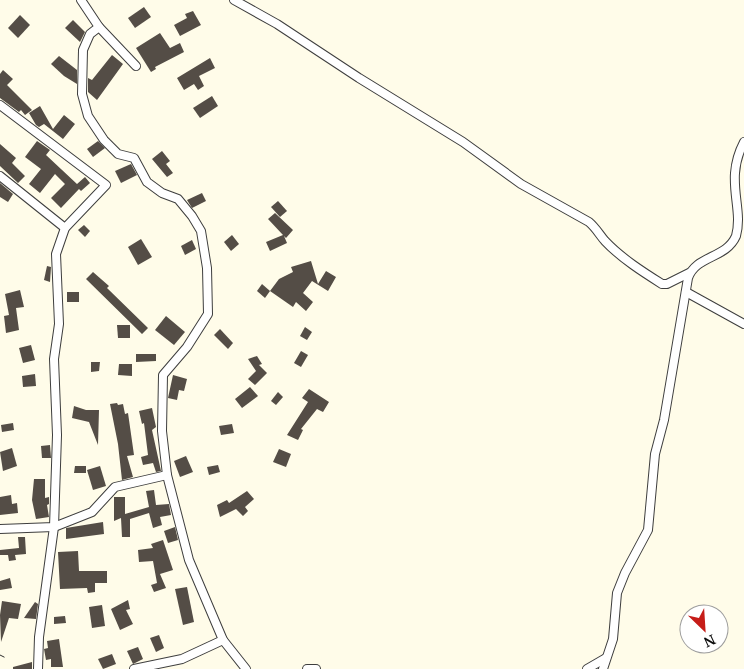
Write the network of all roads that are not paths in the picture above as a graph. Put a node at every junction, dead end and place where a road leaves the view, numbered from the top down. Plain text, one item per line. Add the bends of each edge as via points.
1 (81, 0) edge
2 (234, 0) edge
3 (99, 27) junction
4 (136, 66) dead end
5 (0, 105) edge
6 (744, 142) edge
7 (0, 176) edge
8 (65, 228) junction
9 (689, 273) junction
10 (686, 292) junction
11 (744, 324) edge
12 (167, 476) junction
13 (54, 527) junction
14 (0, 529) edge
15 (223, 640) junction
16 (606, 658) junction
17 (38, 669) edge
18 (134, 669) edge
19 (246, 669) edge
20 (307, 669) edge
21 (316, 669) edge
22 (587, 669) edge
23 (602, 669) edge

1 - 3 street
2 - 9 street via 463,142 522,184 589,222 633,265 662,284
3 - 4 street
3 - 12 street via 90,34 82,55 82,94 88,116 118,154 137,161 147,182 178,199 202,231 208,314 187,347 163,375 162,431
5 - 8 street via 106,185
6 - 9 street via 737,155 734,173 737,234 725,250 698,263
7 - 8 street
8 - 13 street via 56,254 59,324 54,359 57,435
9 - 10 street
10 - 11 street
10 - 16 street via 655,454 648,530 617,593 612,639
12 - 13 street via 115,487 92,512
12 - 15 street via 189,560
13 - 14 street
13 - 17 street via 39,637
15 - 18 street via 182,660
15 - 19 street
16 - 22 street
16 - 23 street
20 - 21 street

